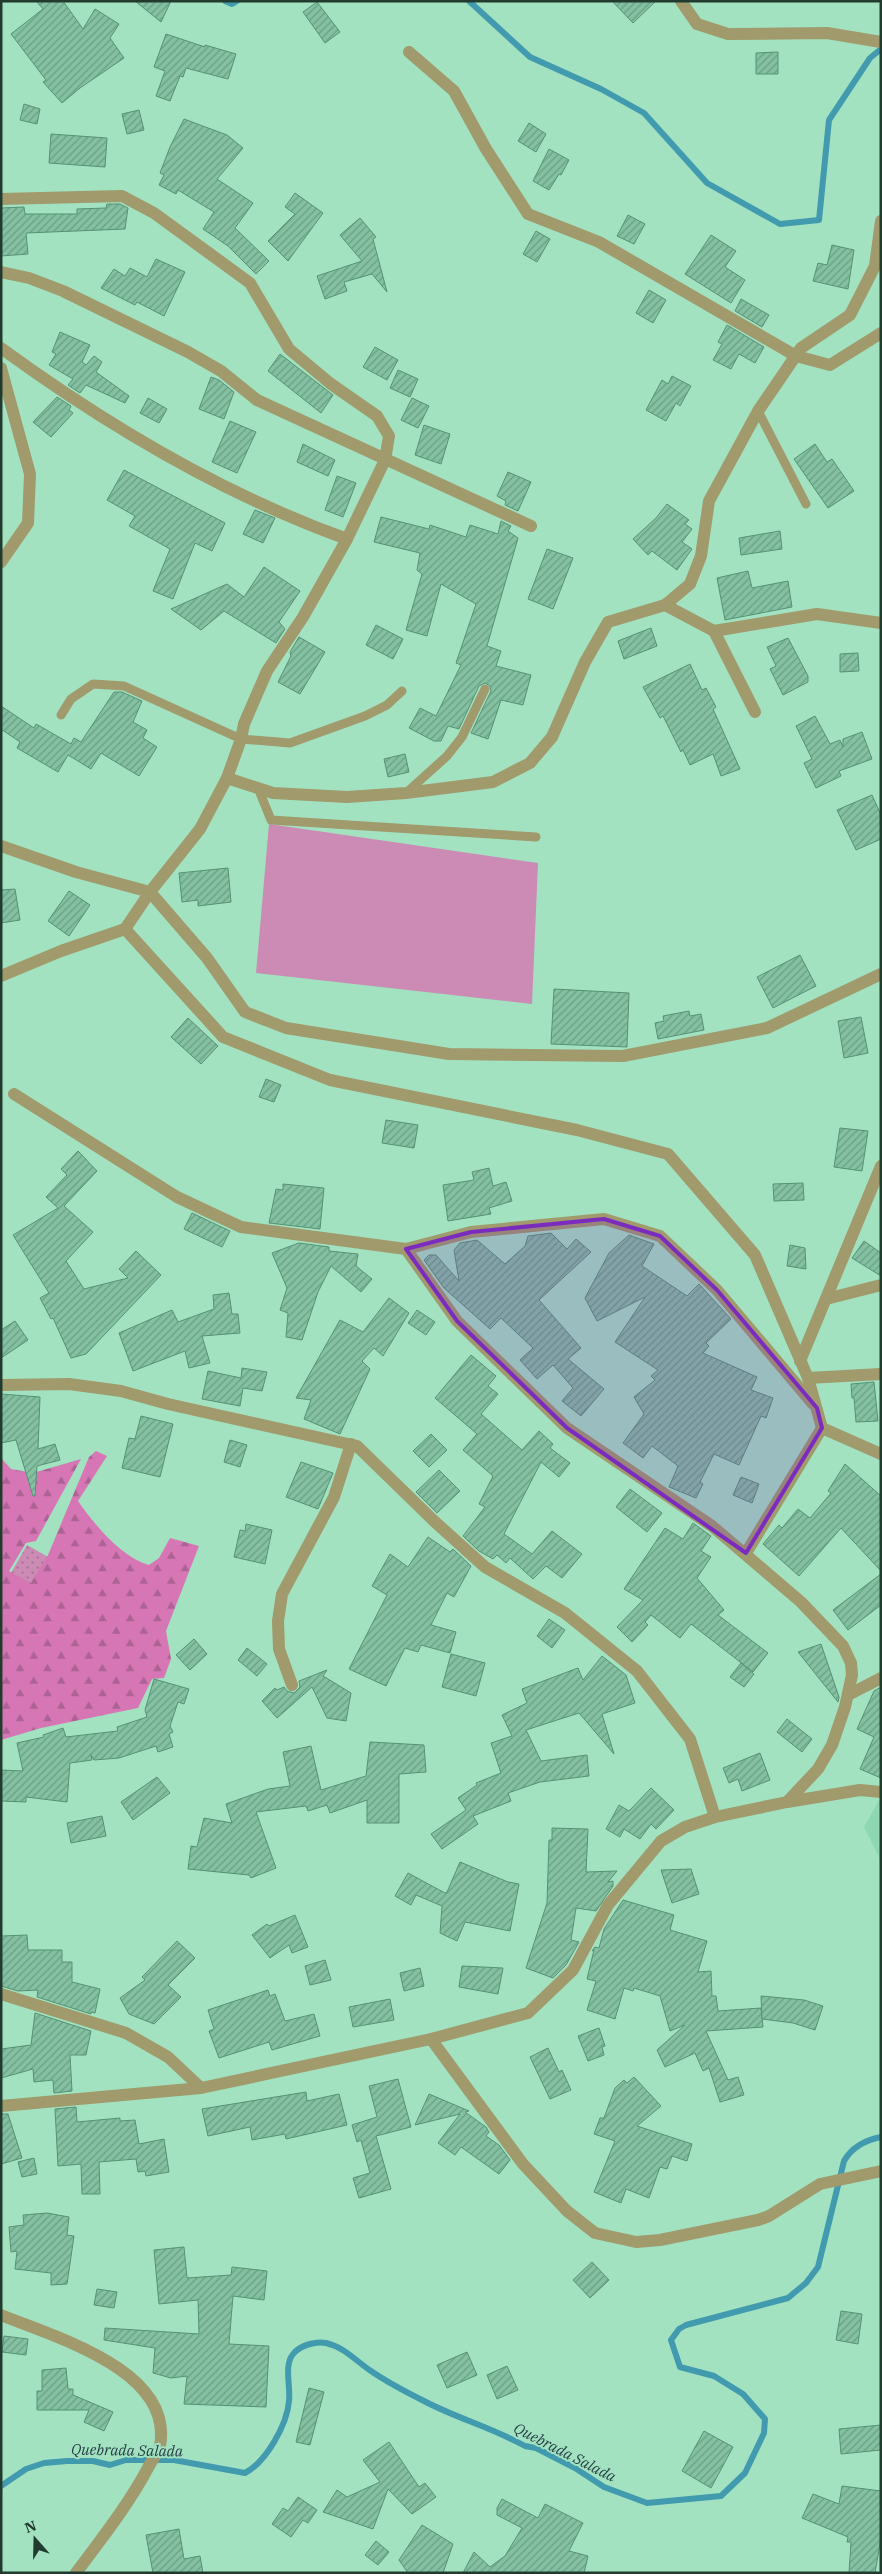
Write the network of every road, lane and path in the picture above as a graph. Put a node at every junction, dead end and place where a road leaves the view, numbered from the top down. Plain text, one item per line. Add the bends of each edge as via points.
1 (681, 1) edge
2 (881, 42) edge
3 (409, 52) dead end
4 (1, 200) edge
5 (881, 221) edge
6 (1, 272) edge
7 (881, 333) edge
8 (1, 348) edge
9 (796, 356) junction
10 (1, 368) edge
11 (758, 412) junction
12 (385, 460) junction
13 (806, 504) dead end
14 (531, 526) dead end
15 (347, 540) junction
16 (1, 562) edge
17 (664, 605) junction
18 (881, 623) edge
19 (714, 632) junction
20 (485, 689) dead end
21 (402, 691) dead end
22 (755, 712) dead end
23 (61, 715) dead end
24 (241, 739) junction
25 (227, 778) junction
26 (258, 788) junction
27 (406, 793) junction
28 (536, 837) dead end
29 (1, 846) edge
30 (150, 892) junction
31 (126, 929) junction
32 (881, 974) edge
33 (1, 976) edge
34 (14, 1094) dead end
35 (881, 1166) edge
36 (406, 1249) junction
37 (881, 1284) edge
38 (826, 1299) junction
39 (800, 1362) junction
40 (881, 1374) edge
41 (808, 1378) junction
42 (1, 1385) edge
43 (817, 1408) junction
44 (822, 1428) junction
45 (351, 1444) junction
46 (881, 1454) edge
47 (746, 1553) junction
48 (881, 1678) edge
49 (292, 1685) dead end
50 (848, 1696) junction
51 (881, 1792) edge
52 (787, 1802) junction
53 (715, 1817) junction
54 (1, 1994) edge
55 (431, 2039) junction
56 (201, 2088) junction
57 (1, 2106) edge
58 (876, 2172) edge
59 (1, 2314) edge
60 (76, 2573) edge

1 - 2 street via 697,24 728,34 827,33
3 - 9 street via 454,91 528,214 599,242
4 - 12 street via 122,196 154,213 250,283 289,349 377,416 388,436
5 - 9 street via 875,266 850,316 801,348
6 - 12 street via 63,290 188,352 257,400
7 - 9 street via 830,365
8 - 15 street via 66,396 143,443 216,483
9 - 11 street
10 - 16 street via 30,474 28,523
11 - 13 lane
11 - 17 street via 709,501 701,556 690,584
12 - 14 street
12 - 15 street
15 - 24 street via 303,617 267,671 244,724
17 - 19 street
17 - 27 street via 608,622 585,662 552,737 530,763 493,782
18 - 19 street via 817,614
19 - 22 street
20 - 27 lane via 462,737 447,756
21 - 24 lane via 387,705 365,716 290,743
23 - 24 lane via 72,699 93,684 124,686
24 - 25 street
25 - 26 street
25 - 30 street via 200,829
26 - 27 street via 273,793 347,796
26 - 28 lane via 271,820
29 - 30 street via 76,872
30 - 31 street
30 - 32 street via 207,958 245,1012 286,1028 449,1054 623,1056 767,1028
31 - 33 street
31 - 39 street via 223,1037 330,1080 577,1130 668,1154 755,1255
34 - 36 street via 176,1197 241,1227
35 - 38 street
36 - 43 street via 471,1232 604,1219 660,1236 717,1290
36 - 47 street via 457,1321 567,1428 712,1526
37 - 38 street
38 - 39 street
39 - 41 street
40 - 41 street
41 - 43 street
42 - 45 street via 69,1384 121,1391
43 - 44 street
44 - 46 street
44 - 47 street
45 - 49 street via 334,1497 282,1594 278,1621 279,1649
45 - 53 street via 357,1446 485,1567 565,1613 637,1671 690,1739
47 - 50 street via 801,1602 843,1646 851,1663
48 - 50 street
50 - 52 street via 826,1756 807,1783
51 - 52 street via 860,1790
52 - 53 street
53 - 55 street via 673,1832 648,1854 608,1905 573,1970 528,2013
54 - 56 street via 126,2034 168,2057
55 - 56 street
55 - 58 street via 524,2164 568,2211 595,2233 636,2242 758,2220 811,2188
56 - 57 street
59 - 60 street via 107,2359 148,2393 160,2417 160,2447 136,2490

